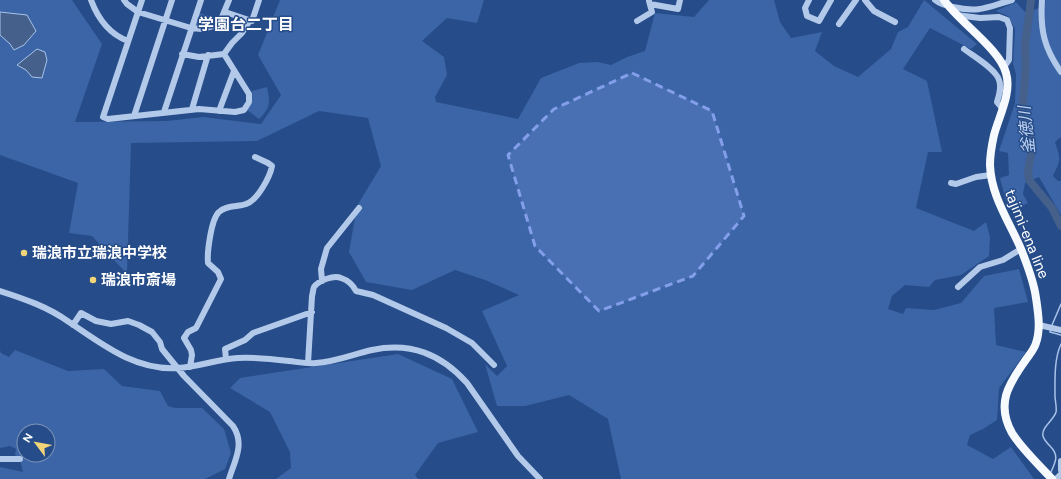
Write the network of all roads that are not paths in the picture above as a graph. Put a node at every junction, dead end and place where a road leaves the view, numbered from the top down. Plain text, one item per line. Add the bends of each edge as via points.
1 (91, 0) edge
2 (124, 0) edge
3 (142, 0) edge
4 (172, 0) edge
5 (201, 0) edge
6 (229, 0) edge
7 (259, 0) edge
8 (680, 0) edge
9 (809, 0) edge
10 (831, 0) edge
11 (856, 0) edge
12 (865, 0) edge
13 (935, 0) edge
14 (1012, 0) edge
15 (1042, 0) edge
16 (649, 2) edge
17 (946, 3) edge
18 (138, 12) junction
19 (225, 12) junction
20 (956, 15) junction
21 (165, 20) junction
22 (252, 21) junction
23 (637, 21) dead end
24 (895, 22) dead end
25 (839, 24) dead end
26 (191, 28) junction
27 (128, 41) junction
28 (964, 49) dead end
29 (182, 54) junction
30 (224, 54) junction
31 (208, 55) junction
32 (1004, 67) junction
33 (234, 71) junction
34 (1061, 72) edge
35 (1002, 108) junction
36 (192, 109) junction
37 (219, 111) junction
38 (164, 112) junction
39 (134, 116) junction
40 (255, 157) dead end
41 (991, 175) junction
42 (951, 183) dead end
43 (359, 208) dead end
44 (1021, 249) junction
45 (322, 281) junction
46 (958, 287) dead end
47 (0, 292) edge
48 (312, 312) junction
49 (73, 325) junction
50 (1039, 325) junction
51 (1061, 330) edge
52 (226, 359) junction
53 (308, 363) junction
54 (494, 365) dead end
55 (190, 367) junction
56 (178, 368) junction
57 (0, 458) edge
58 (16, 459) edge
59 (1061, 461) edge
60 (1061, 470) edge
61 (1061, 474) edge
62 (229, 479) edge
63 (540, 479) edge
64 (1052, 479) edge
65 (1056, 479) edge

1 - 27 street via 99,19 107,29
2 - 18 street
3 - 18 street
4 - 21 street
5 - 26 street
6 - 19 street
7 - 22 street
8 - 16 street via 678,9
9 - 10 street via 805,8 807,16 819,21
11 - 25 street
12 - 24 street via 874,11
13 - 17 street
14 - 17 street via 985,9 972,10
15 - 34 street via 1042,34 1048,51
16 - 23 street via 652,12
17 - 20 main road, tajimi-ena line
18 - 21 street
18 - 27 street
19 - 22 street
19 - 26 street via 213,26
20 - 32 main road, tajimi-ena line via 991,49
20 - 32 street via 999,17 1007,20 1010,28 1009,60
21 - 26 street
21 - 39 street
22 - 30 street
26 - 29 street
27 - 39 street via 104,117 108,119
28 - 35 street via 1000,80 997,102
29 - 31 street via 199,57
29 - 38 street
30 - 31 street
30 - 33 street
31 - 36 street
32 - 35 main road, tajimi-ena line via 1008,80
33 - 37 street
33 - 37 street via 249,94 249,102 246,109 241,112
35 - 41 main road, tajimi-ena line via 992,148
36 - 37 street
36 - 38 street
38 - 39 street
40 - 55 street via 272,166 262,188 248,204 219,212 214,222 207,256 208,263 218,272 221,279 196,328 188,332 184,338 191,350
41 - 42 street
41 - 44 main road, tajimi-ena line via 998,203
43 - 45 street via 327,248 321,269
44 - 46 street via 1003,260 980,267
44 - 50 main road, tajimi-ena line via 1036,297
45 - 48 street via 314,287
45 - 54 street via 340,277 356,291 373,295 446,328 472,343
47 - 49 street via 40,305
48 - 52 street via 253,333 245,340 225,349
48 - 53 street
49 - 56 street via 125,358 144,365
49 - 56 street via 81,313 96,321 111,324 128,321 139,325 152,332
50 - 51 street
50 - 64 main road, tajimi-ena line via 1036,344 1007,391 1005,411 1012,433 1018,442
52 - 53 street via 260,358
52 - 55 street
53 - 63 street via 338,360 389,347 414,349 437,357 452,367 467,383 518,456
55 - 56 street
56 - 62 street via 238,434 237,455
57 - 58 street
59 - 60 street
61 - 65 street

